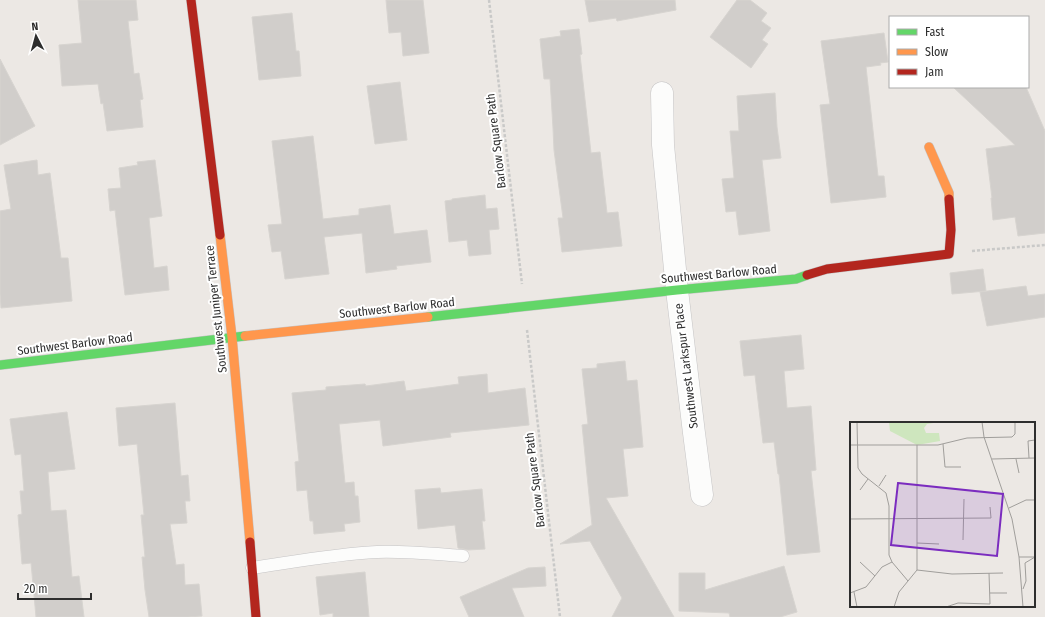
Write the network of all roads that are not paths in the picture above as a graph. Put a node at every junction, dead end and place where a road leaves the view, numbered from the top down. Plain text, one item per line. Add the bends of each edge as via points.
1 (191, 0) edge
2 (662, 94) dead end
3 (929, 147) dead end
4 (677, 290) junction
5 (232, 337) junction
6 (0, 365) edge
7 (702, 494) dead end
8 (464, 556) dead end
9 (252, 568) junction
10 (256, 617) edge

1 - 5 street, Southwest Juniper Terrace
2 - 4 street, Southwest Larkspur Place via 663,145
3 - 4 street, Southwest Barlow Road via 949,193 949,254 827,269 796,279
4 - 5 street, Southwest Barlow Road
4 - 7 street, Southwest Larkspur Place
5 - 6 street, Southwest Barlow Road
5 - 9 street, Southwest Juniper Terrace
8 - 9 lane via 377,552
9 - 10 street, Southwest Juniper Terrace

